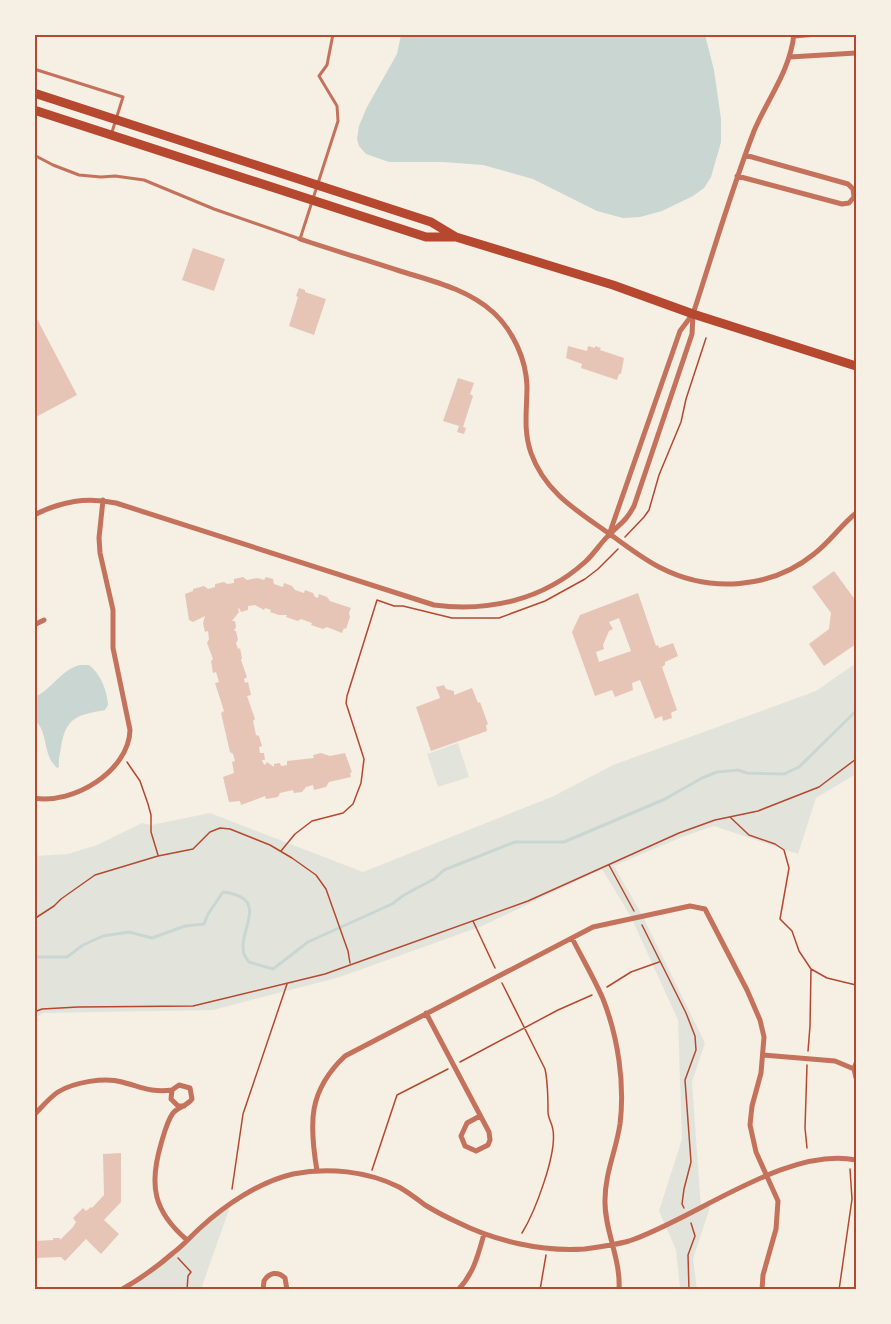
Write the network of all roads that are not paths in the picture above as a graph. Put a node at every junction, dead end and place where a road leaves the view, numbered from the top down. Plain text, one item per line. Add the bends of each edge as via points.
1 (333, 34) edge
2 (817, 34) edge
3 (794, 35) edge
4 (856, 53) edge
5 (790, 57) junction
6 (34, 69) edge
7 (34, 93) edge
8 (34, 110) edge
9 (116, 119) junction
10 (111, 135) junction
11 (34, 155) edge
12 (745, 155) junction
13 (737, 176) junction
14 (317, 185) junction
15 (313, 200) junction
16 (456, 237) junction
17 (300, 239) junction
18 (693, 314) junction
19 (856, 366) edge
20 (102, 500) junction
21 (856, 513) edge
22 (34, 515) edge
23 (610, 534) junction
24 (44, 620) dead end
25 (34, 625) edge
26 (34, 798) edge
27 (572, 938) junction
28 (426, 1013) junction
29 (764, 1055) junction
30 (855, 1066) edge
31 (856, 1078) edge
32 (172, 1090) junction
33 (184, 1106) junction
34 (34, 1114) edge
35 (480, 1116) junction
36 (854, 1160) edge
37 (317, 1171) junction
38 (766, 1175) junction
39 (484, 1234) junction
40 (187, 1240) junction
41 (613, 1244) junction
42 (121, 1290) edge
43 (263, 1290) edge
44 (287, 1290) edge
45 (458, 1290) edge
46 (619, 1290) edge
47 (762, 1290) edge

1 - 14 lane via 327,65 319,76 337,106 338,121
2 - 3 street
3 - 5 street
4 - 5 street
5 - 12 street
6 - 9 lane via 123,97
7 - 9 main road
8 - 10 main road
9 - 10 lane
9 - 14 main road
10 - 15 main road
11 - 17 lane via 79,175 144,180
12 - 13 street
12 - 13 street via 848,184 854,189 854,197 842,204
13 - 18 street
14 - 15 lane
14 - 16 main road via 431,222
15 - 16 main road via 426,237
15 - 17 lane
16 - 18 main road
17 - 23 street via 452,288 488,308 505,325 525,368 527,437 545,481
18 - 19 main road
18 - 23 street via 680,331
18 - 23 street via 692,334 639,494 626,521
20 - 22 street via 67,502
20 - 23 street via 413,599 465,608 516,601 552,586 586,561
20 - 26 street via 100,554 113,610 113,648 130,730 128,747 94,783 72,795
21 - 23 street via 800,564 784,573 731,585 693,580 659,568
24 - 25 street
27 - 28 street
27 - 29 street via 593,927 637,916 690,906 705,909 760,1020
27 - 41 street via 599,992 615,1040 621,1091 620,1127 605,1180 604,1204
28 - 35 street
28 - 37 street via 360,1046 332,1068 313,1107 312,1140
29 - 30 street via 835,1060
29 - 38 street via 750,1125
30 - 31 street
32 - 33 street via 172,1102
32 - 33 street via 179,1085 190,1088 192,1099
32 - 34 street via 156,1092 118,1081 96,1081 58,1092
33 - 40 street via 173,1113 165,1130 154,1184 162,1210
35 - 35 street via 490,1140 484,1149 476,1151 465,1146 461,1136 467,1123
36 - 38 street via 819,1160
37 - 39 street via 370,1176 400,1187 428,1207
37 - 40 street via 293,1174 262,1185 231,1204
38 - 41 street via 629,1241
38 - 47 street via 778,1201 778,1219
39 - 41 street via 547,1248 584,1249
39 - 45 street via 474,1268
40 - 42 street
41 - 46 street
43 - 44 street via 264,1281 273,1273 285,1278

